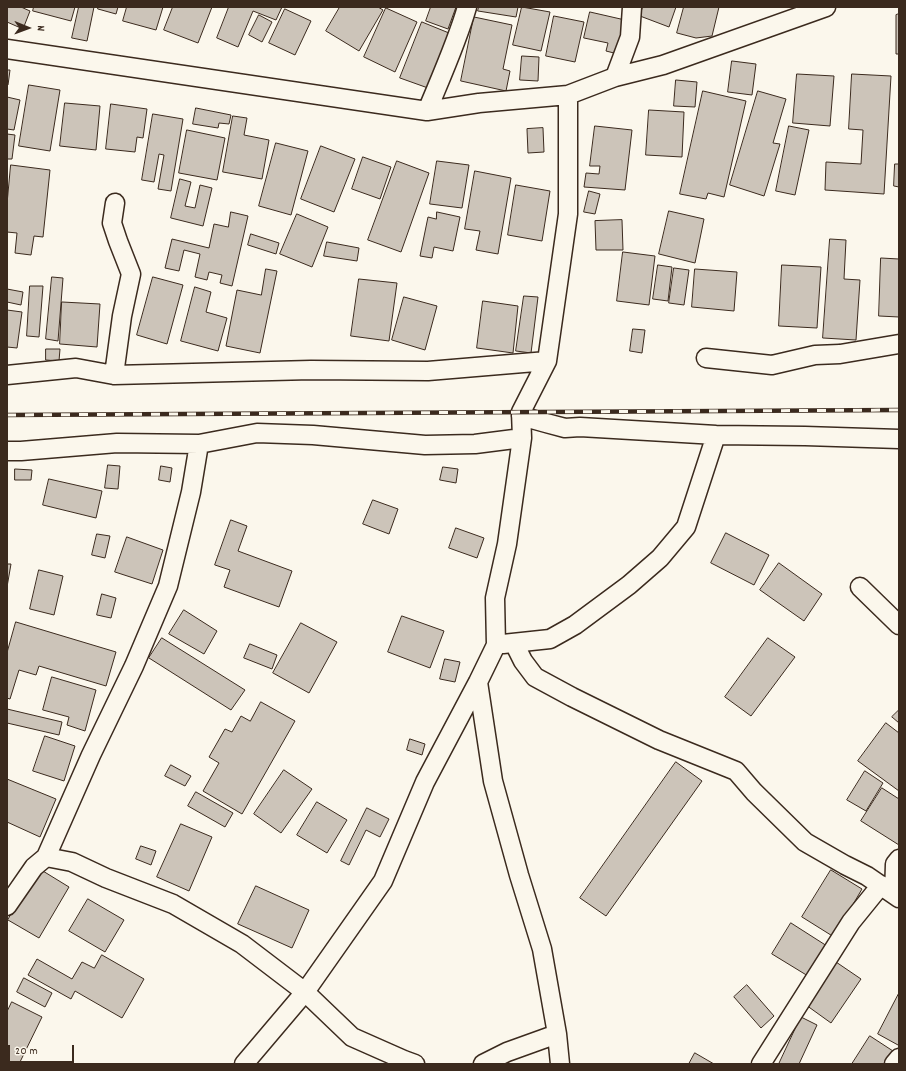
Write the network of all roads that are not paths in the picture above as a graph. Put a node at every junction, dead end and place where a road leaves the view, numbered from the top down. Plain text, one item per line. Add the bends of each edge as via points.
1 (467, 7) edge
2 (632, 7) edge
3 (826, 7) edge
4 (7, 49) edge
5 (615, 77) junction
6 (568, 95) junction
7 (427, 111) junction
8 (115, 203) dead end
9 (899, 344) edge
10 (706, 358) dead end
11 (547, 361) junction
12 (7, 375) edge
13 (114, 375) junction
14 (521, 416) junction
15 (716, 435) junction
16 (522, 438) junction
17 (899, 439) edge
18 (199, 444) junction
19 (7, 451) edge
20 (860, 586) dead end
21 (899, 625) edge
22 (514, 643) junction
23 (496, 645) junction
24 (478, 682) junction
25 (46, 857) junction
26 (899, 859) edge
27 (891, 892) edge
28 (7, 906) edge
29 (305, 992) junction
30 (557, 1034) junction
31 (899, 1058) edge
32 (244, 1064) edge
33 (415, 1064) edge
34 (483, 1064) edge
35 (560, 1064) edge
36 (761, 1064) edge
37 (894, 1064) edge

1 - 7 street
2 - 5 street via 630,37
3 - 5 street via 663,65
4 - 7 street
5 - 6 street
6 - 7 street via 479,102
6 - 11 street via 568,214
8 - 13 street via 112,223 131,274
9 - 10 street via 840,354 815,355 772,365
11 - 13 street via 428,371 311,370
11 - 14 street
12 - 13 street via 76,368
14 - 15 street via 565,428
14 - 16 street
15 - 17 street
15 - 22 street via 686,527 660,558 629,585 575,625 550,639
16 - 18 street via 475,444 425,445 257,433
16 - 23 street via 507,544 495,598
18 - 19 street via 117,443
18 - 25 street via 191,492 168,586
20 - 21 street
22 - 23 street
22 - 27 street via 535,677 659,740 736,771 805,842
23 - 24 street
24 - 29 street via 425,782 383,881
24 - 30 street via 492,781 542,948
25 - 28 street via 34,867
25 - 29 street via 72,862 173,904 242,944
26 - 27 street via 895,864
27 - 36 street via 851,922
29 - 32 street
29 - 33 street via 352,1037
30 - 34 street via 507,1052
30 - 35 street
31 - 37 street

